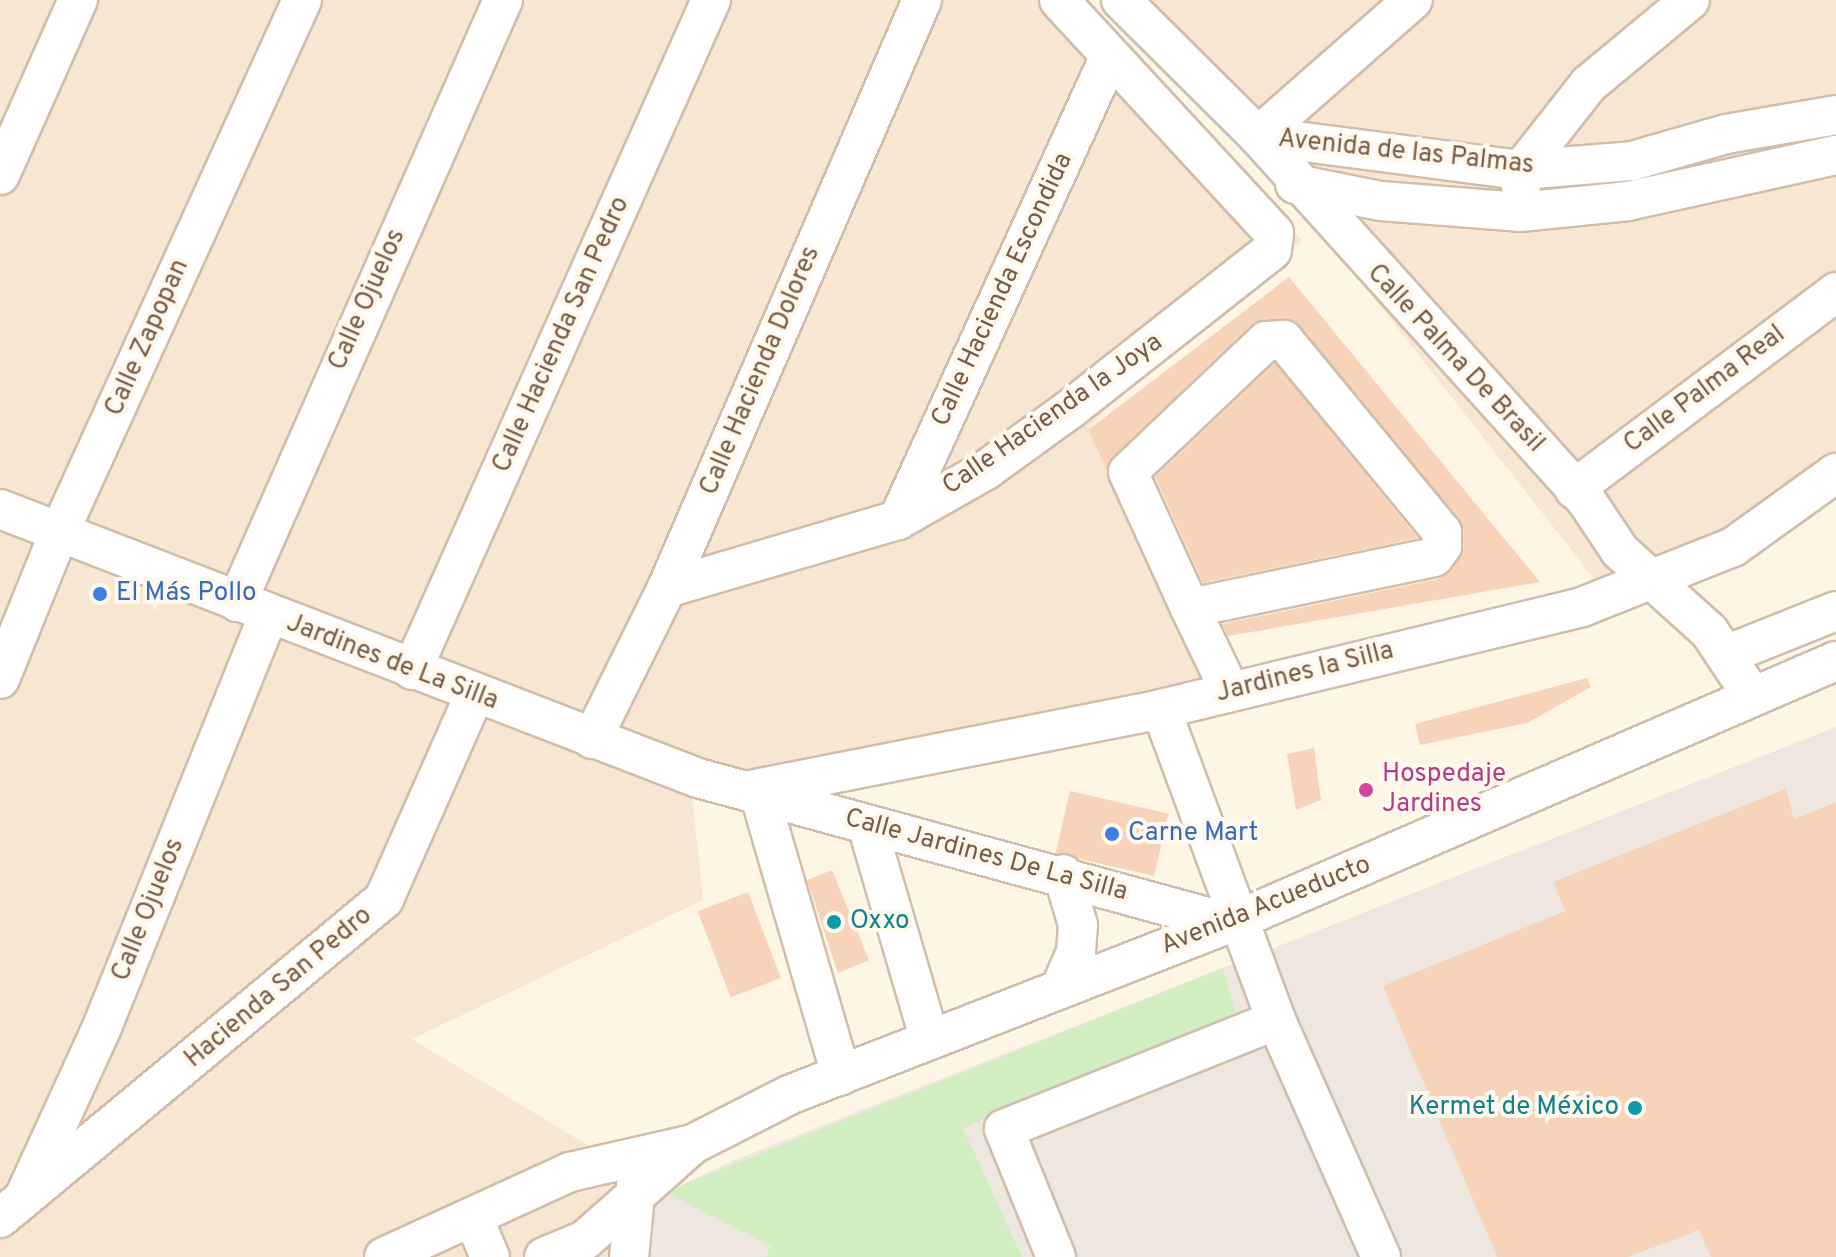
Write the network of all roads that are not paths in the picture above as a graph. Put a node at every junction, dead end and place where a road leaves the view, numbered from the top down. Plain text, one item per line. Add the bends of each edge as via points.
1 (78, 0) edge
2 (302, 0) edge
3 (503, 0) edge
4 (711, 0) edge
5 (922, 0) edge
6 (1059, 0) edge
7 (1121, 0) edge
8 (1413, 0) edge
9 (1690, 0) edge
10 (1108, 60) junction
11 (1836, 115) edge
12 (1258, 136) junction
13 (1836, 155) edge
14 (1521, 170) junction
15 (0, 175) edge
16 (1295, 184) junction
17 (1520, 212) junction
18 (1836, 292) edge
19 (1836, 473) edge
20 (1574, 489) junction
21 (0, 509) edge
22 (898, 520) junction
23 (59, 533) junction
24 (1654, 580) junction
25 (667, 588) junction
26 (1190, 608) junction
27 (253, 609) junction
28 (1836, 611) edge
29 (1726, 655) junction
30 (1836, 661) edge
31 (412, 670) junction
32 (0, 679) edge
33 (1230, 691) junction
34 (475, 694) junction
35 (1753, 697) junction
36 (1161, 709) junction
37 (592, 739) junction
38 (752, 794) junction
39 (867, 825) junction
40 (1063, 874) junction
41 (1235, 920) junction
42 (1060, 989) junction
43 (1276, 1020) junction
44 (930, 1040) junction
45 (841, 1075) junction
46 (693, 1144) junction
47 (629, 1158) junction
48 (639, 1197) junction
49 (11, 1209) edge
50 (473, 1217) junction
51 (384, 1257) edge
52 (490, 1257) edge
53 (544, 1257) edge
54 (629, 1257) edge
55 (1056, 1257) edge
56 (1381, 1257) edge

1 - 15 street
2 - 23 street, Calle Zapopan
3 - 27 street, Calle Ojuelos
4 - 31 street, Calle Hacienda San Pedro
5 - 25 street, Calle Hacienda Dolores
6 - 10 street
7 - 12 street, Avenida de las Palmas
8 - 12 street
9 - 14 street via 1589,84
10 - 22 street, Calle Hacienda Escondida
10 - 22 street, Calle Hacienda la Joya via 1276,242 1079,403 986,470
11 - 14 street, Avenida de las Palmas via 1726,134 1632,161
12 - 14 street, Avenida de las Palmas
12 - 16 street, Calle Palma De Brasil
13 - 17 street, Avenida de las Palmas via 1628,201
14 - 17 street
16 - 17 street, Avenida de las Palmas via 1381,201
16 - 20 street, Calle Palma De Brasil
18 - 20 street, Calle Palma Real
19 - 24 street, Jardines la Silla via 1733,547
20 - 24 street, Calle Palma De Brasil via 1620,551
21 - 23 street, Jardines de La Silla
22 - 25 street, Calle Hacienda la Joya
23 - 27 street, Jardines de La Silla
23 - 32 street, Calle Zapopan
24 - 29 street, Calle Palma De Brasil
24 - 33 street, Jardines la Silla via 1582,607
25 - 37 street, Calle Hacienda Dolores
26 - 26 street via 1129,468 1266,341 1284,340 1442,532 1442,546 1434,557
26 - 33 street
27 - 31 street, Jardines de La Silla
27 - 49 street, Calle Ojuelos via 102,1027
28 - 29 street
29 - 35 street, Calle Palma De Brasil
30 - 35 street, Avenida Acueducto
31 - 34 street, Jardines de La Silla
33 - 36 street, Jardines la Silla
34 - 37 street, Jardines de La Silla
34 - 49 street, Hacienda San Pedro via 384,899
35 - 41 street, Avenida Acueducto
36 - 38 street, Jardines la Silla
36 - 41 street
37 - 38 street, Jardines de La Silla
38 - 39 street, Calle Jardines De La Silla
38 - 45 street
39 - 40 street, Calle Jardines De La Silla
39 - 44 street
40 - 41 street, Calle Jardines De La Silla
40 - 42 street via 1078,925 1076,952
41 - 42 street, Avenida Acueducto
41 - 43 street
42 - 44 street, Avenida Acueducto
43 - 55 street via 1004,1129
43 - 56 street
44 - 45 street, Avenida Acueducto
45 - 46 street, Avenida Acueducto
46 - 47 street, Avenida Acueducto
46 - 48 street, Avenida Acueducto
47 - 48 street
47 - 50 street, Avenida Acueducto via 570,1172
48 - 53 street, Avenida Acueducto via 585,1240
48 - 54 street
50 - 51 street, Avenida Acueducto
50 - 52 street

